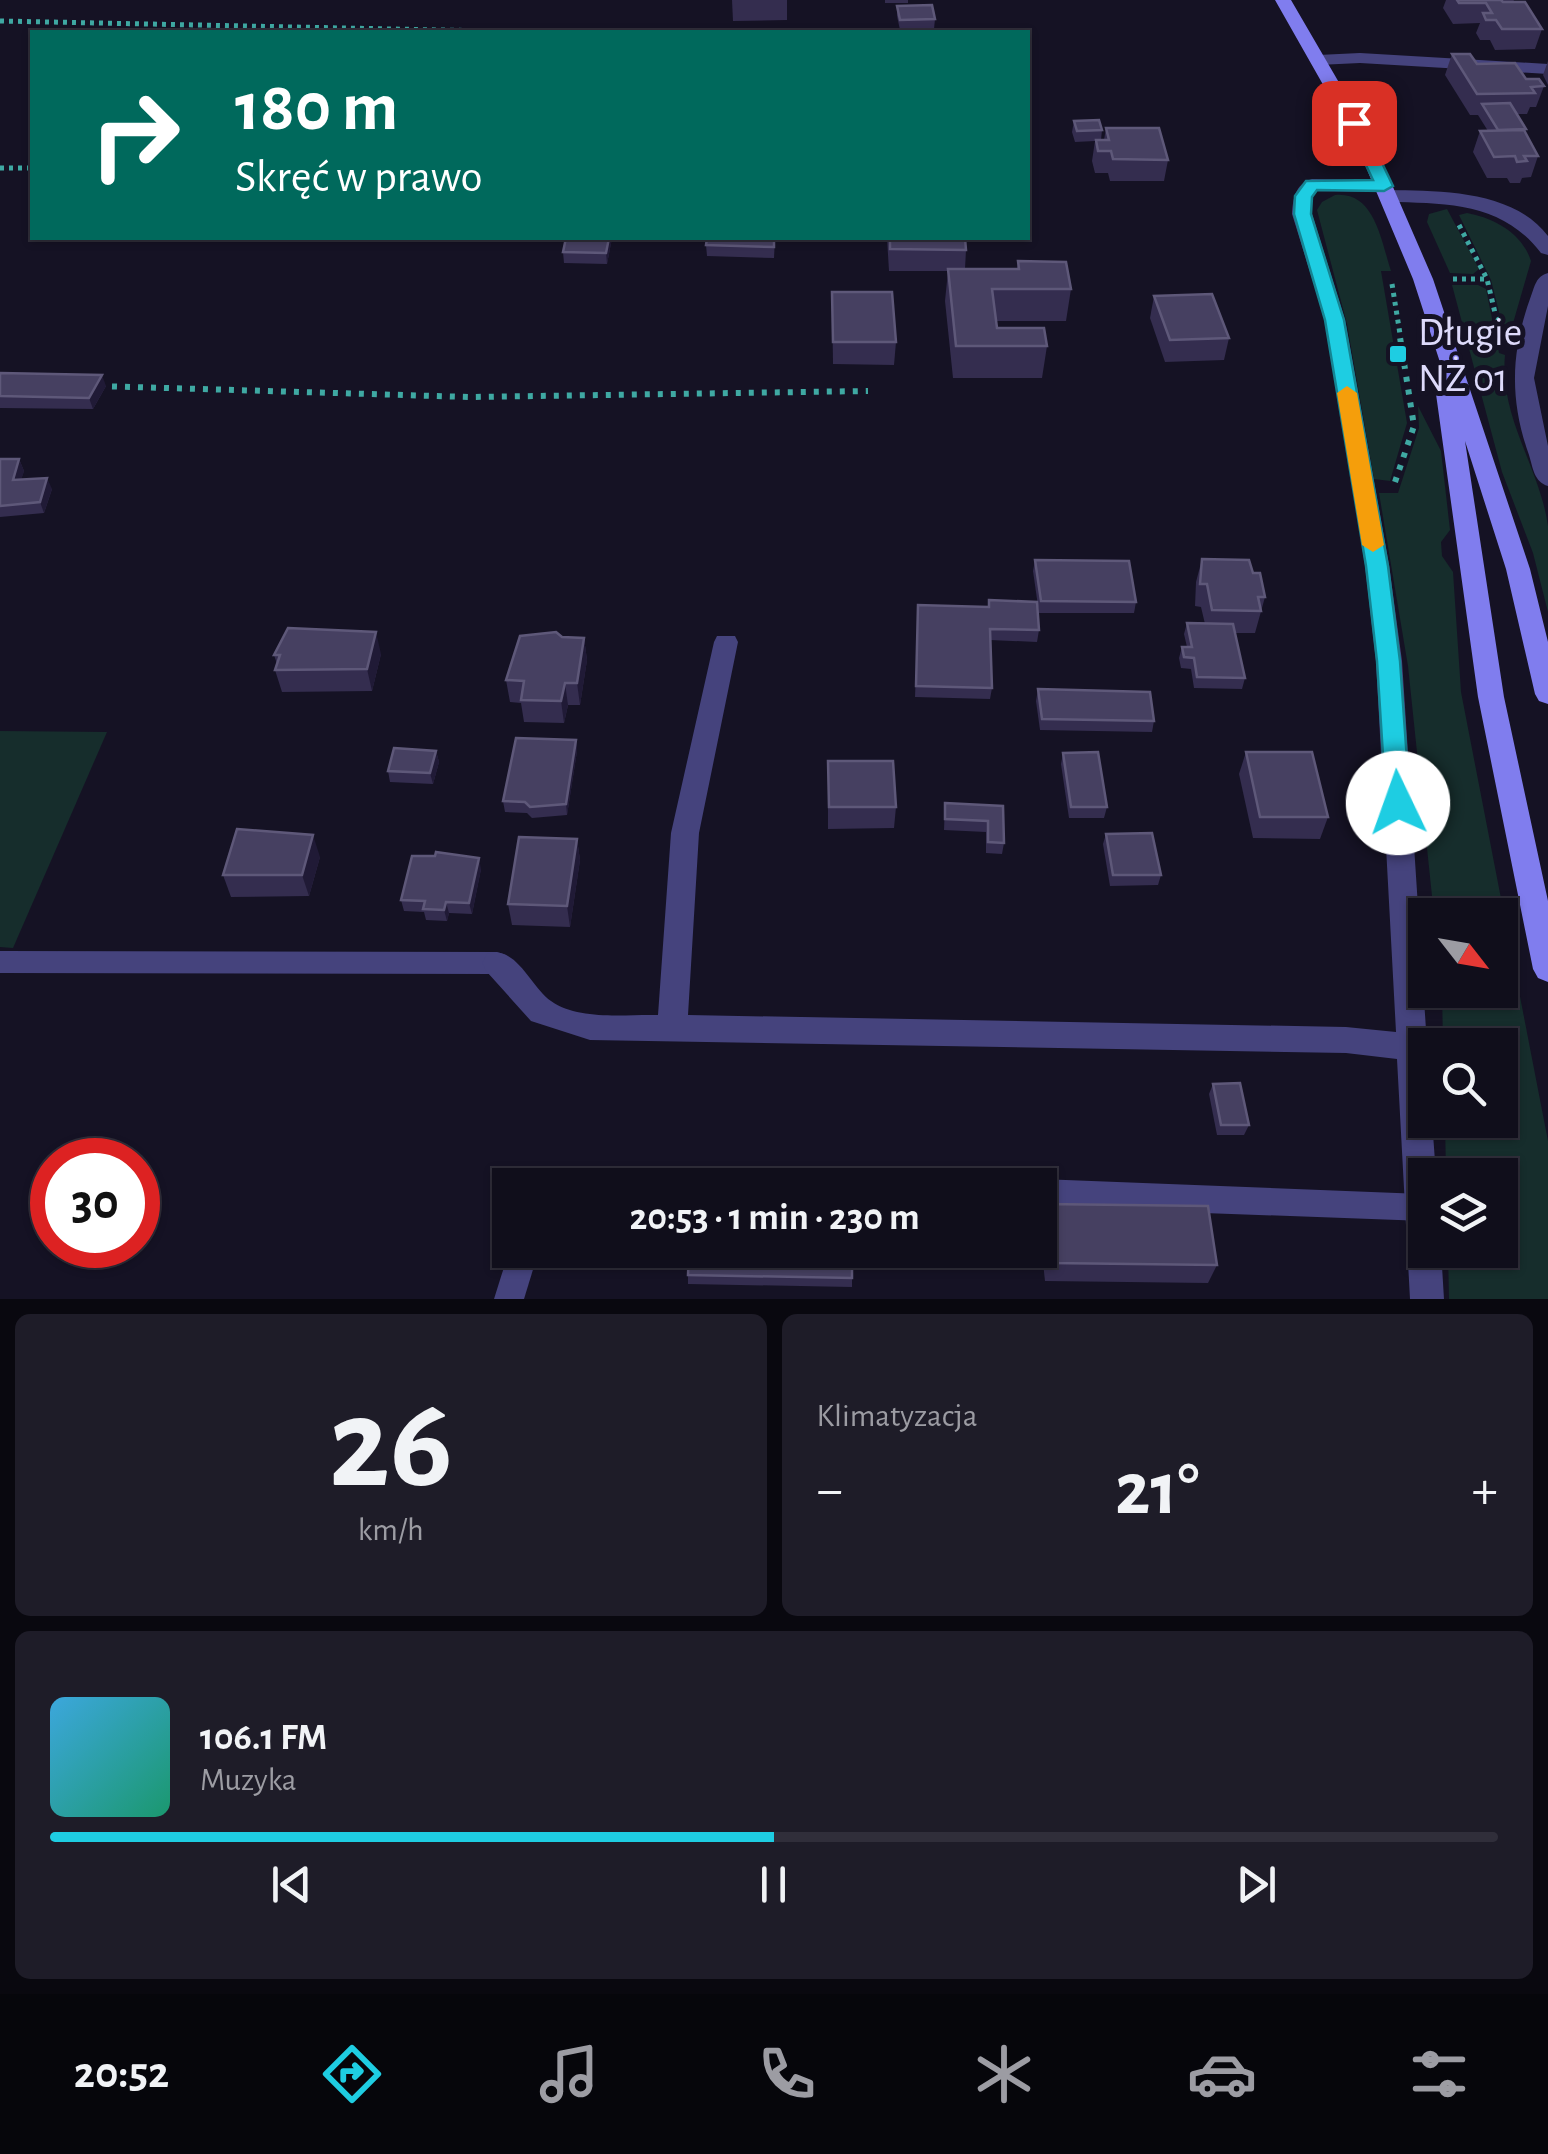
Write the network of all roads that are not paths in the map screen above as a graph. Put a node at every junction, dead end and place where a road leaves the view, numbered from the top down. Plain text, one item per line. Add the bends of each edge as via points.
1 (1283, 0) edge
2 (1318, 60) junction
3 (1548, 69) edge
4 (1387, 191) junction
5 (1548, 249) edge
6 (1548, 279) edge
7 (1438, 330) junction
8 (1547, 474) edge
9 (726, 642) dead end
10 (1548, 694) edge
11 (0, 962) edge
12 (497, 963) joint
13 (1548, 969) edge
14 (1411, 1028) edge
15 (672, 1029) junction
16 (1408, 1046) edge
17 (1057, 1194) edge
18 (1408, 1207) edge
19 (518, 1268) edge
20 (1425, 1268) edge
21 (509, 1299) edge
22 (1427, 1299) edge

1 - 2 main road
2 - 3 street
2 - 4 main road
4 - 5 street via 1485,206 1522,222
4 - 7 main road
4 - 14 street via 1312,185 1303,196 1308,237 1334,320 1388,661
6 - 8 street via 1521,371
7 - 10 main road via 1518,570
7 - 13 main road via 1491,697
9 - 15 street via 685,833
11 - 12 lane
12 - 15 street via 542,1012 590,1027
15 - 16 street
17 - 18 lane
19 - 21 lane
20 - 22 street

